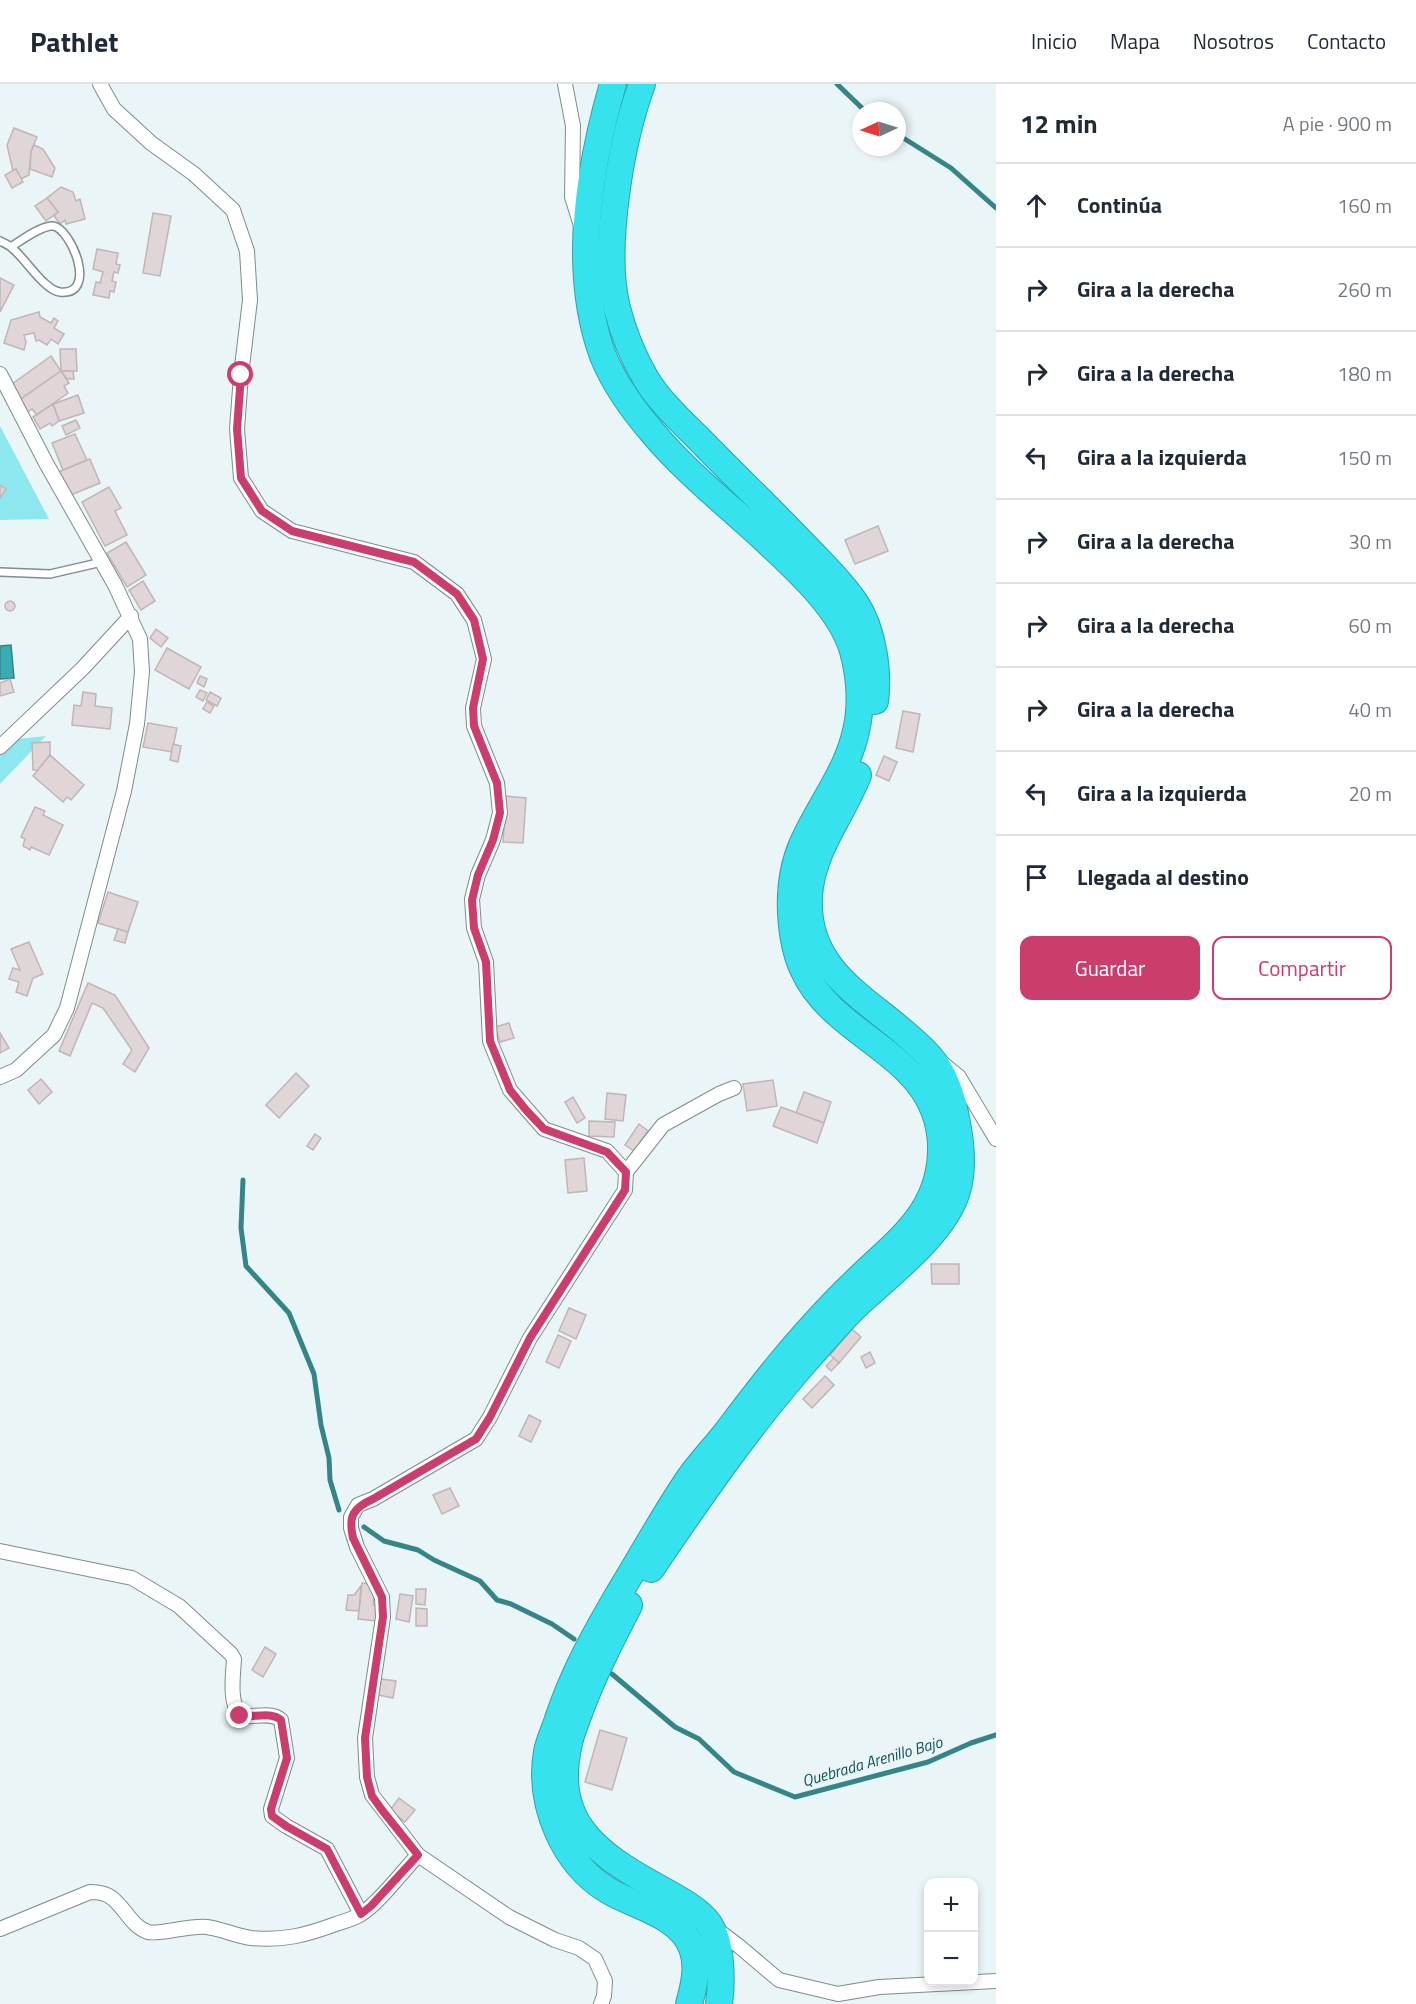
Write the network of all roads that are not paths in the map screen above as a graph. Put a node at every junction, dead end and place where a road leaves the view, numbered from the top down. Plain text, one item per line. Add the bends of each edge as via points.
1 (100, 84) edge
2 (565, 84) edge
3 (613, 84) edge
4 (642, 84) edge
5 (0, 241) edge
6 (587, 243) junction
7 (11, 247) junction
8 (0, 374) edge
9 (102, 562) junction
10 (0, 572) edge
11 (131, 616) junction
12 (0, 747) edge
13 (931, 1058) junction
14 (0, 1077) edge
15 (734, 1088) dead end
16 (996, 1139) edge
17 (626, 1172) junction
18 (0, 1551) edge
19 (418, 1855) junction
20 (361, 1914) junction
21 (709, 1924) junction
22 (0, 1929) edge
23 (996, 1981) edge
24 (601, 2004) edge
25 (689, 2004) edge
26 (719, 2004) edge

1 - 17 street via 114,109 232,210 247,251 250,300 237,429 241,478 262,511 292,531 414,562 457,594 474,620 483,659 473,708 474,726 497,783 500,813 472,900 474,928 486,962 490,1041 510,1090 544,1129 607,1152
2 - 6 street via 573,126 572,197
3 - 6 highway via 602,122
4 - 13 highway via 618,181 612,244 616,306 630,349 667,408 838,580 867,628 876,693 870,735 858,777 816,859 810,914 822,956 834,974
5 - 7 lane
6 - 25 highway via 588,286 595,327 605,361 628,400 654,435 800,572 841,622 853,648 859,680 856,732 843,768 801,846 793,875 795,944 803,971 837,1013 921,1083 934,1111 941,1141 939,1174 929,1202 914,1226 849,1288 783,1360 693,1474 660,1524 596,1629 565,1698 547,1752 545,1792 556,1827 572,1856 606,1889 678,1926 692,1947 696,1972
7 - 7 lane via 48,287 69,291 80,279 73,247 58,228 44,227
8 - 9 street
9 - 10 lane via 50,574
9 - 11 street
11 - 12 street
11 - 14 street via 140,639 142,672 136,724 124,791 67,1008 54,1035 16,1070
13 - 16 street via 947,1065 959,1077
13 - 21 highway via 947,1084 954,1107 960,1140 957,1192 928,1238 810,1356 693,1507 638,1588 587,1692 569,1743 565,1782 570,1811 584,1836 642,1878 683,1901
15 - 17 street via 663,1125
17 - 19 street via 625,1190 530,1338 476,1439 358,1505 351,1517 353,1538 382,1597 383,1617 365,1738 367,1777 372,1796
18 - 20 street via 132,1578 179,1606 231,1654 233,1697 240,1716 272,1715 281,1720 287,1758 272,1816 327,1849
19 - 20 street
19 - 24 street via 509,1917 595,1959 605,1981
20 - 22 street via 288,1939 250,1938 207,1927 155,1933 141,1929 112,1898 90,1892
21 - 23 street via 779,1980 808,1989 838,1994 879,1987
21 - 26 highway via 718,1946

